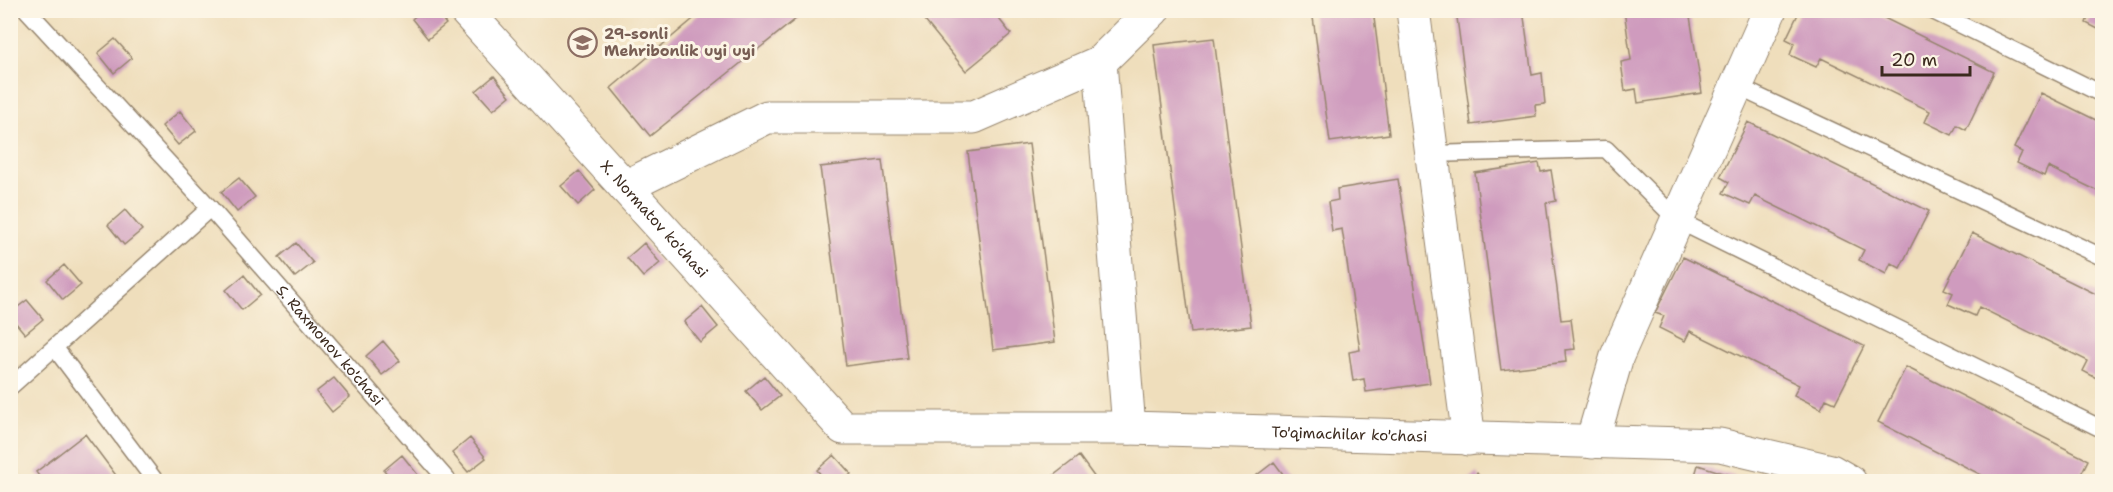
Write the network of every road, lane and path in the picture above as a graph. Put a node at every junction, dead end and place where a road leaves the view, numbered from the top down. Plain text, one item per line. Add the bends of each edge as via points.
1 (27, 10) edge
2 (465, 10) edge
3 (1153, 10) edge
4 (1413, 10) edge
5 (1770, 10) edge
6 (1931, 10) edge
7 (1100, 62) junction
8 (1736, 86) junction
9 (2103, 94) edge
10 (1432, 154) junction
11 (625, 187) junction
12 (210, 208) junction
13 (1677, 220) junction
14 (2103, 256) edge
15 (55, 348) junction
16 (10, 387) edge
17 (843, 428) joint
18 (1129, 428) junction
19 (2103, 429) edge
20 (1469, 440) junction
21 (1592, 442) junction
22 (156, 482) edge
23 (449, 482) edge
24 (1850, 482) edge

1 - 12 lane, S. Raxmonov ko'chasi
2 - 11 street, X. Normatov ko'chasi
3 - 7 street
4 - 10 street
5 - 8 street
6 - 9 lane
7 - 11 street via 974,117 767,117
7 - 18 street
8 - 13 street
8 - 14 lane
10 - 13 lane via 1606,149
10 - 20 street
11 - 17 street, X. Normatov ko'chasi
12 - 15 lane
12 - 23 lane, S. Raxmonov ko'chasi
13 - 19 lane
13 - 21 street via 1617,356
15 - 16 lane
15 - 22 lane
17 - 18 street, To'qimachilar ko'chasi
18 - 20 street, To'qimachilar ko'chasi
20 - 21 street, To'qimachilar ko'chasi
21 - 24 street, To'qimachilar ko'chasi via 1720,445 1831,471

